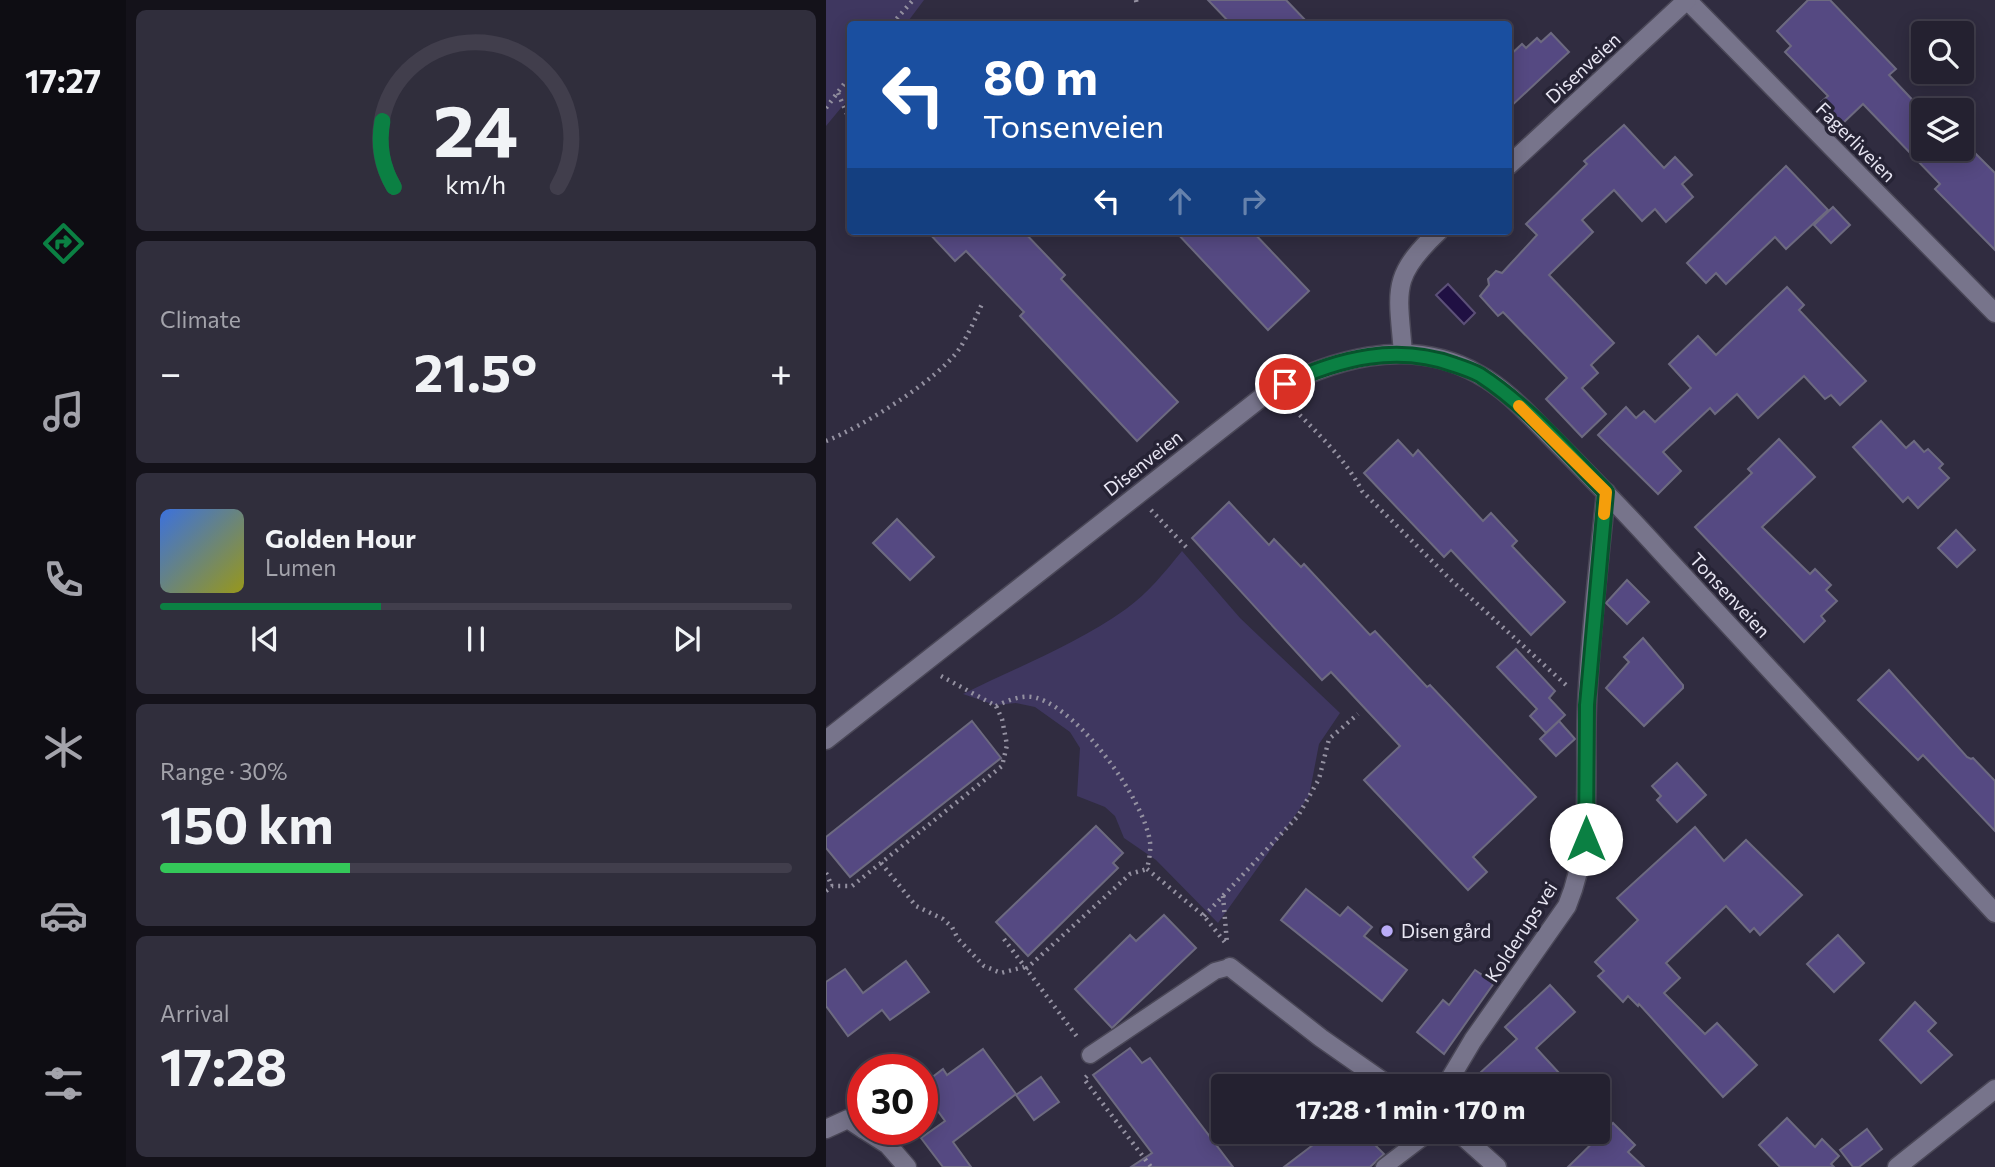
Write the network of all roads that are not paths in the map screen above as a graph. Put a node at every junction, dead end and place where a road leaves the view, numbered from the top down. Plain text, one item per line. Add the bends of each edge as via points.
1 (1687, 0) edge
2 (1512, 162) edge
3 (1435, 235) edge
4 (1995, 313) edge
5 (1403, 353) junction
6 (1606, 492) junction
7 (826, 740) edge
8 (1995, 912) edge
9 (1230, 967) joint
10 (1090, 1055) road end
11 (1372, 1074) edge
12 (1453, 1074) edge
13 (1995, 1090) edge
14 (847, 1119) edge
15 (826, 1129) edge
16 (1414, 1144) edge
17 (1471, 1144) edge
18 (888, 1145) edge
19 (907, 1167) edge
20 (1384, 1167) edge
21 (1497, 1167) edge
22 (1897, 1167) edge

1 - 2 street, Disenveien
1 - 4 street, Fagerliveien
3 - 5 street via 1411,260 1399,284
5 - 6 street, Tonsenveien via 1478,374 1513,400
5 - 7 street, Disenveien via 1334,363 1262,397
6 - 8 street, Tonsenveien
6 - 12 street, Kolderups vei via 1587,705 1586,839 1576,884 1567,906
9 - 10 lane via 1215,971
9 - 11 street
13 - 22 street
14 - 15 street
16 - 20 lane
17 - 21 street
18 - 19 street

